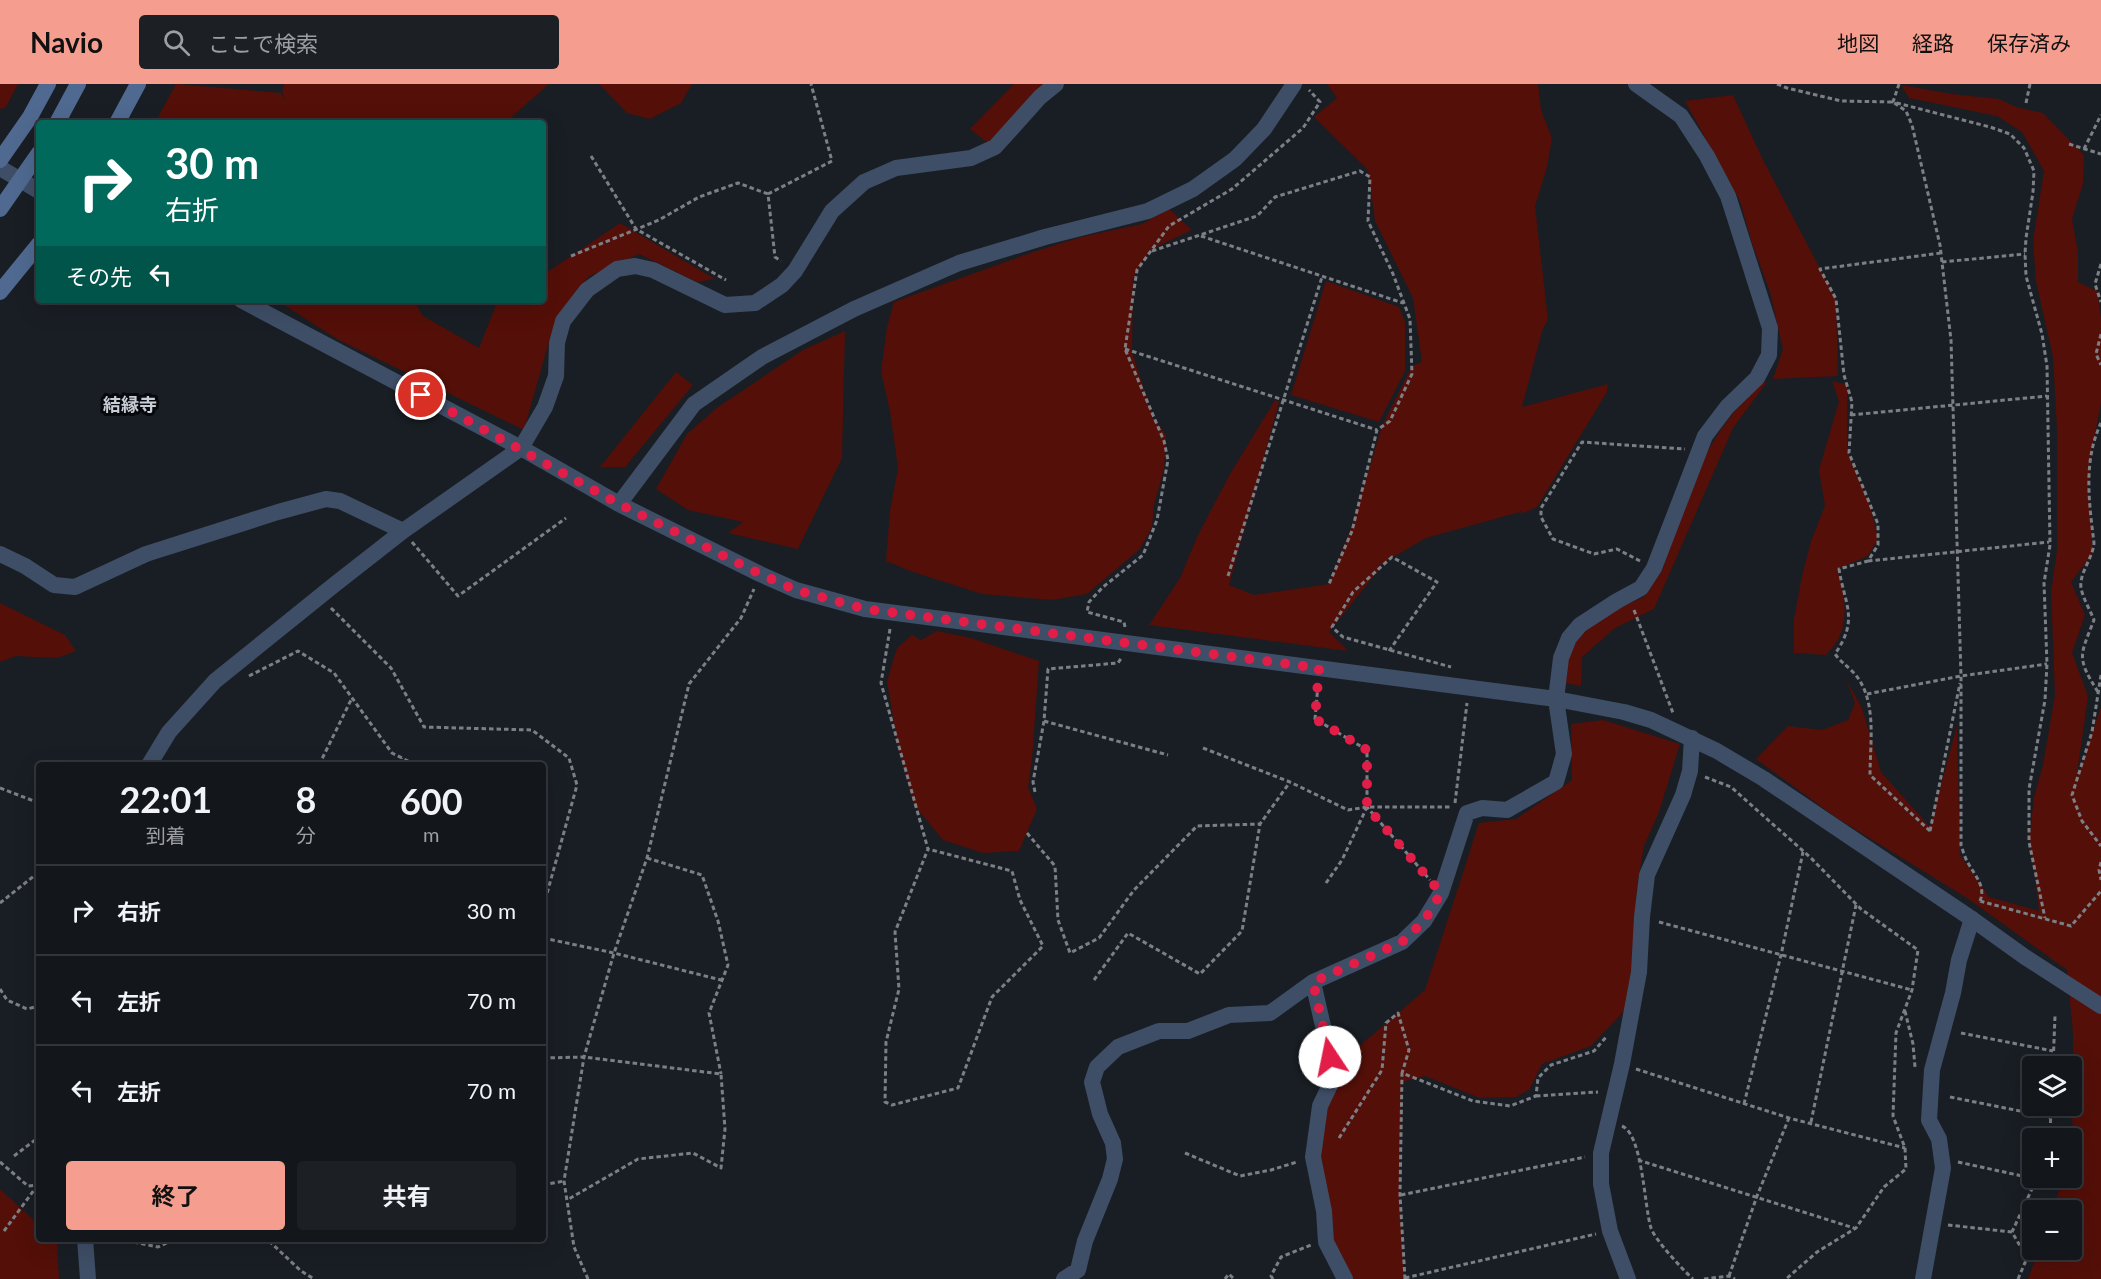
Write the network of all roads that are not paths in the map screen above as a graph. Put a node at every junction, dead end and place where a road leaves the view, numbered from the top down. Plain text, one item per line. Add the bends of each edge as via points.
1 (48, 84) edge
2 (78, 84) edge
3 (138, 84) edge
4 (1056, 84) edge
5 (1294, 84) edge
6 (1636, 84) edge
7 (59, 120) edge
8 (119, 120) edge
9 (36, 157) edge
10 (0, 160) edge
11 (0, 168) edge
12 (36, 189) edge
13 (0, 209) edge
14 (36, 248) edge
15 (0, 292) edge
16 (247, 303) edge
17 (521, 448) junction
18 (619, 504) junction
19 (403, 531) junction
20 (0, 555) edge
21 (1556, 699) junction
22 (1686, 735) junction
23 (151, 762) edge
24 (1972, 919) junction
25 (1313, 982) junction
26 (2101, 1006) edge
27 (85, 1242) edge
28 (88, 1279) edge
29 (1064, 1279) edge
30 (1345, 1279) edge
31 (1628, 1279) edge
32 (1923, 1279) edge

1 - 10 main road
2 - 7 main road
3 - 8 main road
4 - 17 street via 995,147 971,158 896,168 864,182 832,211 795,271 755,303 725,305 653,270 635,266 616,269 587,290 563,321 557,343 556,376 545,407
5 - 18 street via 1264,129 1235,159 1193,189 1148,211 959,263 854,309 762,357 694,404
6 - 21 street via 1681,116 1728,196 1770,328 1769,355 1757,378 1704,436 1654,568 1641,588 1580,624 1569,638 1561,658
9 - 13 main road, bridge
11 - 12 street
14 - 15 main road
16 - 17 street
17 - 18 street
17 - 19 street
18 - 21 street via 796,590 865,609
19 - 20 street via 340,501 326,499 146,554 75,586 54,585
19 - 23 street via 216,681 169,732
21 - 22 street via 1624,712
21 - 25 street via 1564,754 1556,782 1507,810 1482,808 1467,813 1441,893 1424,921 1402,942
22 - 24 street via 1764,779
22 - 31 street via 1689,771 1675,816 1647,875 1639,972 1602,1154 1601,1184 1610,1231
24 - 26 street
24 - 32 street via 1932,1070 1929,1120 1939,1138 1943,1168
25 - 29 street via 1270,1014 1229,1015 1188,1031 1159,1031 1119,1047 1097,1067 1092,1082 1115,1159 1078,1270
25 - 30 street via 1329,1048 1331,1083 1320,1106 1313,1157 1326,1242
27 - 28 street

